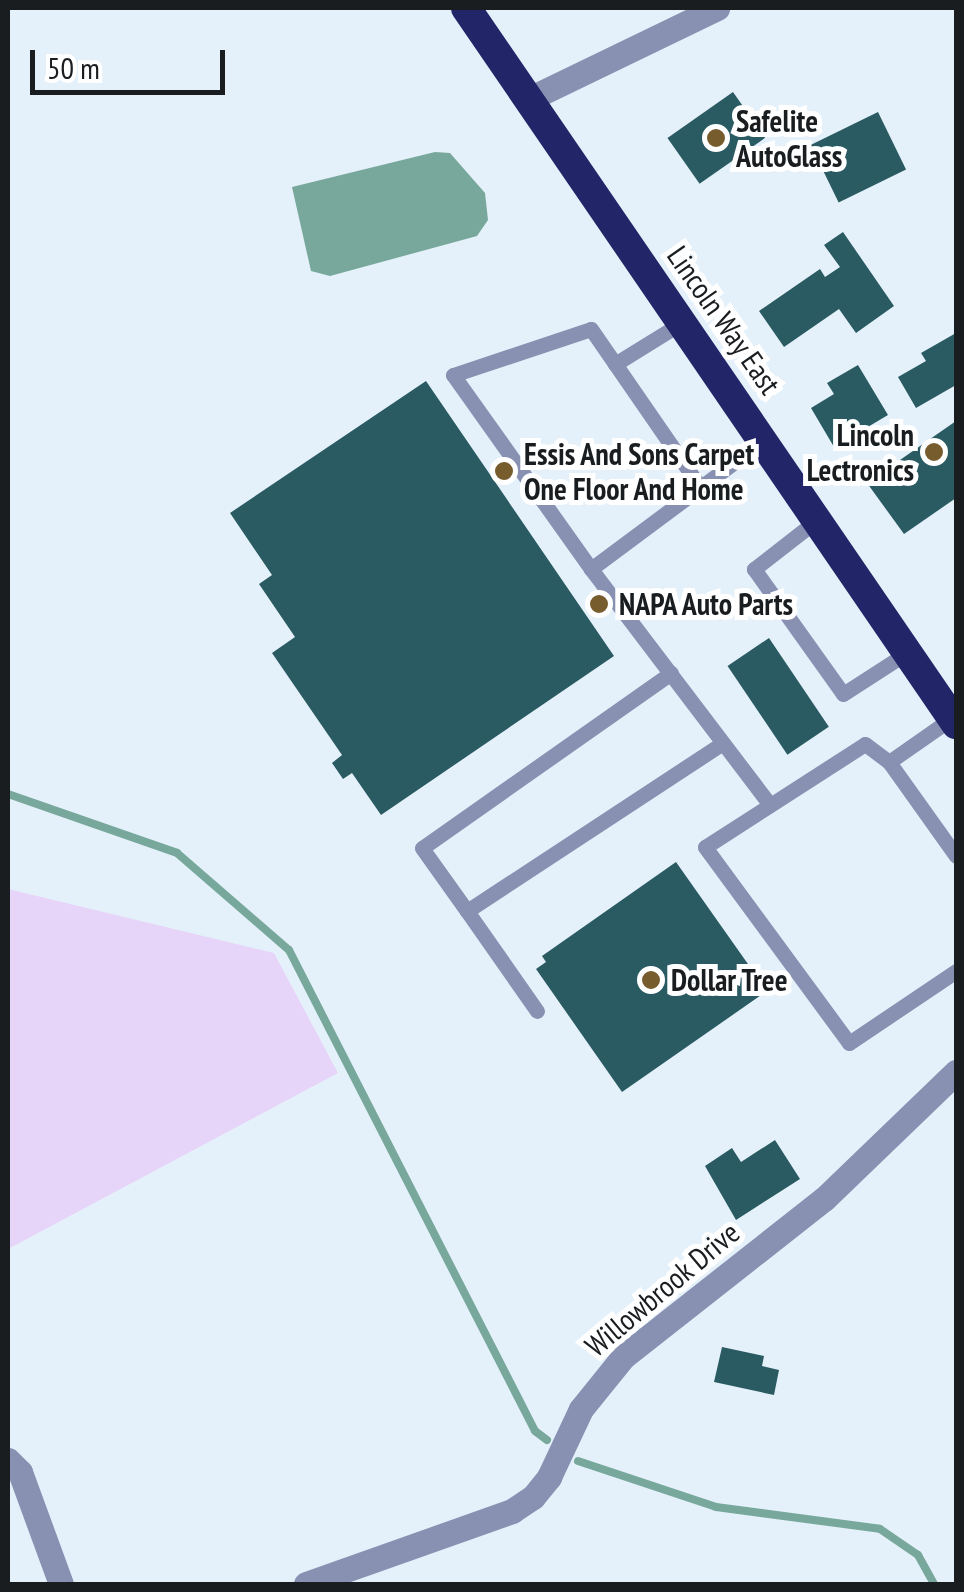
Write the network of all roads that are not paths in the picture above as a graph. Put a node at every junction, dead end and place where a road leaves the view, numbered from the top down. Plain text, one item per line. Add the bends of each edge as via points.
1 (466, 8) edge
2 (717, 8) edge
3 (529, 99) junction
4 (683, 322) junction
5 (615, 364) junction
6 (764, 440) junction
7 (700, 488) junction
8 (817, 520) junction
9 (592, 569) junction
10 (908, 652) junction
11 (671, 673) junction
12 (954, 721) edge
13 (723, 743) junction
14 (888, 762) junction
15 (770, 805) junction
16 (956, 856) edge
17 (467, 911) junction
18 (956, 971) edge
19 (538, 1012) dead end
20 (956, 1072) edge
21 (8, 1460) edge
22 (60, 1584) edge
23 (306, 1584) edge

1 - 3 highway, Lincoln Way East
2 - 3 street
3 - 4 highway, Lincoln Way East
4 - 5 lane
4 - 6 highway, Lincoln Way East
5 - 7 lane
5 - 9 lane via 591,329 453,375
6 - 7 lane
6 - 8 highway, Lincoln Way East
7 - 9 lane
8 - 10 highway, Lincoln Way East
8 - 10 lane via 754,570 843,694
9 - 11 lane
10 - 12 highway, Lincoln Way East
11 - 13 lane
11 - 17 lane via 422,848
12 - 14 lane
13 - 15 lane
13 - 17 lane
14 - 15 lane via 865,744
14 - 16 lane
15 - 18 lane via 706,847 850,1043
17 - 19 lane
20 - 23 street, Willowbrook Drive via 866,1164 604,1376 533,1497 512,1511
21 - 22 street via 20,1472

